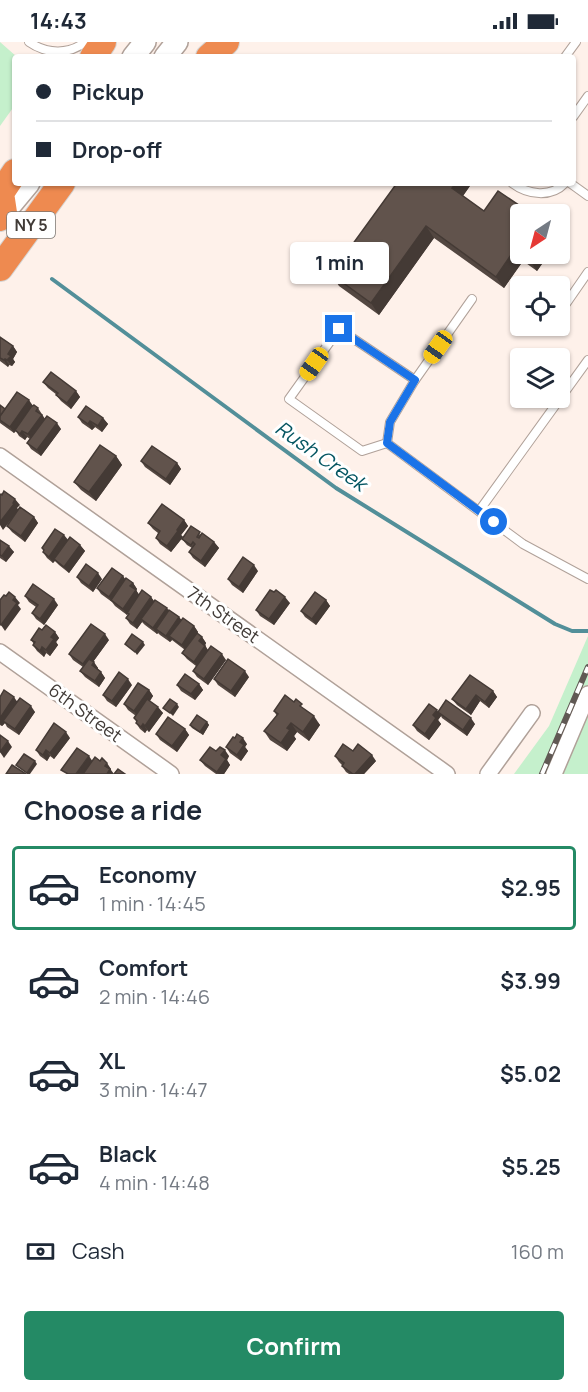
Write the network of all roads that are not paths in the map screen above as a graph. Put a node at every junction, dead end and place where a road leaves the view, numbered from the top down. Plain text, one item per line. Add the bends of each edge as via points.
1 (29, 42) edge
2 (85, 42) edge
3 (145, 42) edge
4 (177, 42) edge
5 (226, 42) edge
6 (135, 54) edge
7 (167, 54) edge
8 (212, 54) edge
9 (588, 96) edge
10 (576, 113) edge
11 (12, 176) edge
12 (26, 186) edge
13 (60, 186) edge
14 (519, 186) edge
15 (562, 186) edge
16 (574, 186) edge
17 (588, 196) edge
18 (2, 216) edge
19 (0, 268) edge
20 (588, 272) edge
21 (570, 298) edge
22 (472, 299) dead end
23 (588, 360) edge
24 (415, 380) junction
25 (387, 443) junction
26 (0, 456) edge
27 (479, 511) junction
28 (588, 579) edge
29 (0, 652) edge
30 (588, 694) edge
31 (532, 713) dead end
32 (171, 774) edge
33 (447, 774) edge
34 (488, 774) edge
35 (554, 774) edge

1 - 2 lane via 53,52 73,49
3 - 6 main road
4 - 7 main road
5 - 8 highway
9 - 10 lane
11 - 18 highway via 1,193
12 - 18 main road, NY 5
13 - 19 highway, NY 5
14 - 15 lane via 549,194
16 - 17 lane
20 - 21 lane
22 - 24 lane
23 - 27 lane
24 - 25 lane via 390,422
24 - 25 lane via 339,329 289,399 362,451
25 - 27 lane
26 - 33 street, 7th Street
27 - 28 lane via 524,544
29 - 32 street, 6th Street
30 - 35 street
31 - 34 street

